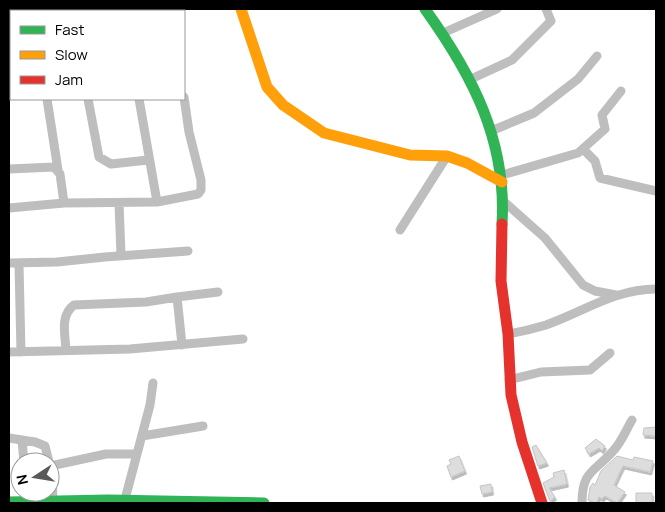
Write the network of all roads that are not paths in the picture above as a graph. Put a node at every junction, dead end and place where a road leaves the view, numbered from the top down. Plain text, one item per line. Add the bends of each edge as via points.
1 (241, 9) edge
2 (425, 9) edge
3 (497, 9) edge
4 (546, 9) edge
5 (443, 33) junction
6 (597, 56) dead end
7 (471, 79) junction
8 (621, 91) dead end
9 (47, 100) edge
10 (88, 100) edge
11 (139, 100) edge
12 (184, 100) edge
13 (491, 131) junction
14 (583, 149) junction
15 (447, 156) junction
16 (148, 160) junction
17 (9, 169) edge
18 (58, 170) junction
19 (502, 178) junction
20 (656, 191) edge
21 (502, 200) junction
22 (157, 202) junction
23 (64, 203) junction
24 (119, 203) junction
25 (9, 208) edge
26 (400, 230) dead end
27 (188, 252) dead end
28 (121, 255) junction
29 (9, 263) edge
30 (19, 264) junction
31 (656, 289) edge
32 (218, 292) dead end
33 (616, 295) junction
34 (177, 297) junction
35 (508, 334) junction
36 (243, 339) dead end
37 (182, 345) junction
38 (66, 350) junction
39 (9, 352) edge
40 (22, 352) junction
41 (610, 353) dead end
42 (509, 380) junction
43 (153, 384) dead end
44 (632, 420) dead end
45 (203, 426) dead end
46 (142, 436) junction
47 (9, 438) edge
48 (22, 440) junction
49 (23, 452) edge
50 (47, 452) edge
51 (137, 454) junction
52 (60, 462) edge
53 (60, 501) edge
54 (124, 502) edge
55 (264, 503) edge
56 (542, 503) edge
57 (582, 503) edge

1 - 15 street via 267,87 294,113 324,133 410,154
2 - 5 street
3 - 5 street
4 - 7 street via 550,21 512,60
5 - 7 street
6 - 13 street via 578,79 534,113
7 - 13 street
8 - 14 street via 602,115 605,129
9 - 18 street
10 - 16 street via 99,157 112,164
11 - 16 street
12 - 22 street via 201,180 200,190 193,195
13 - 19 street
14 - 19 street
14 - 20 street via 595,161 600,178
15 - 19 street
15 - 26 street
16 - 22 street
17 - 18 street via 54,166
18 - 23 street
19 - 21 street
21 - 33 street via 545,238 582,285
21 - 35 street via 500,281
22 - 24 street
23 - 24 street
23 - 25 street
24 - 28 street
27 - 28 street
28 - 30 street
29 - 30 street
30 - 40 street
31 - 33 street via 635,289
32 - 34 street
33 - 35 street via 546,325
34 - 37 street
34 - 38 street via 146,302 74,305 64,317
35 - 42 street
36 - 37 street
37 - 38 street
38 - 40 street
39 - 40 street
41 - 42 street via 590,370 542,372
42 - 56 street via 517,423
43 - 46 street
44 - 57 street via 613,452 594,467 583,483
45 - 46 street
46 - 51 street
47 - 48 street
48 - 49 street
48 - 50 street via 45,446
51 - 52 street
51 - 54 street
53 - 54 street
54 - 55 street

